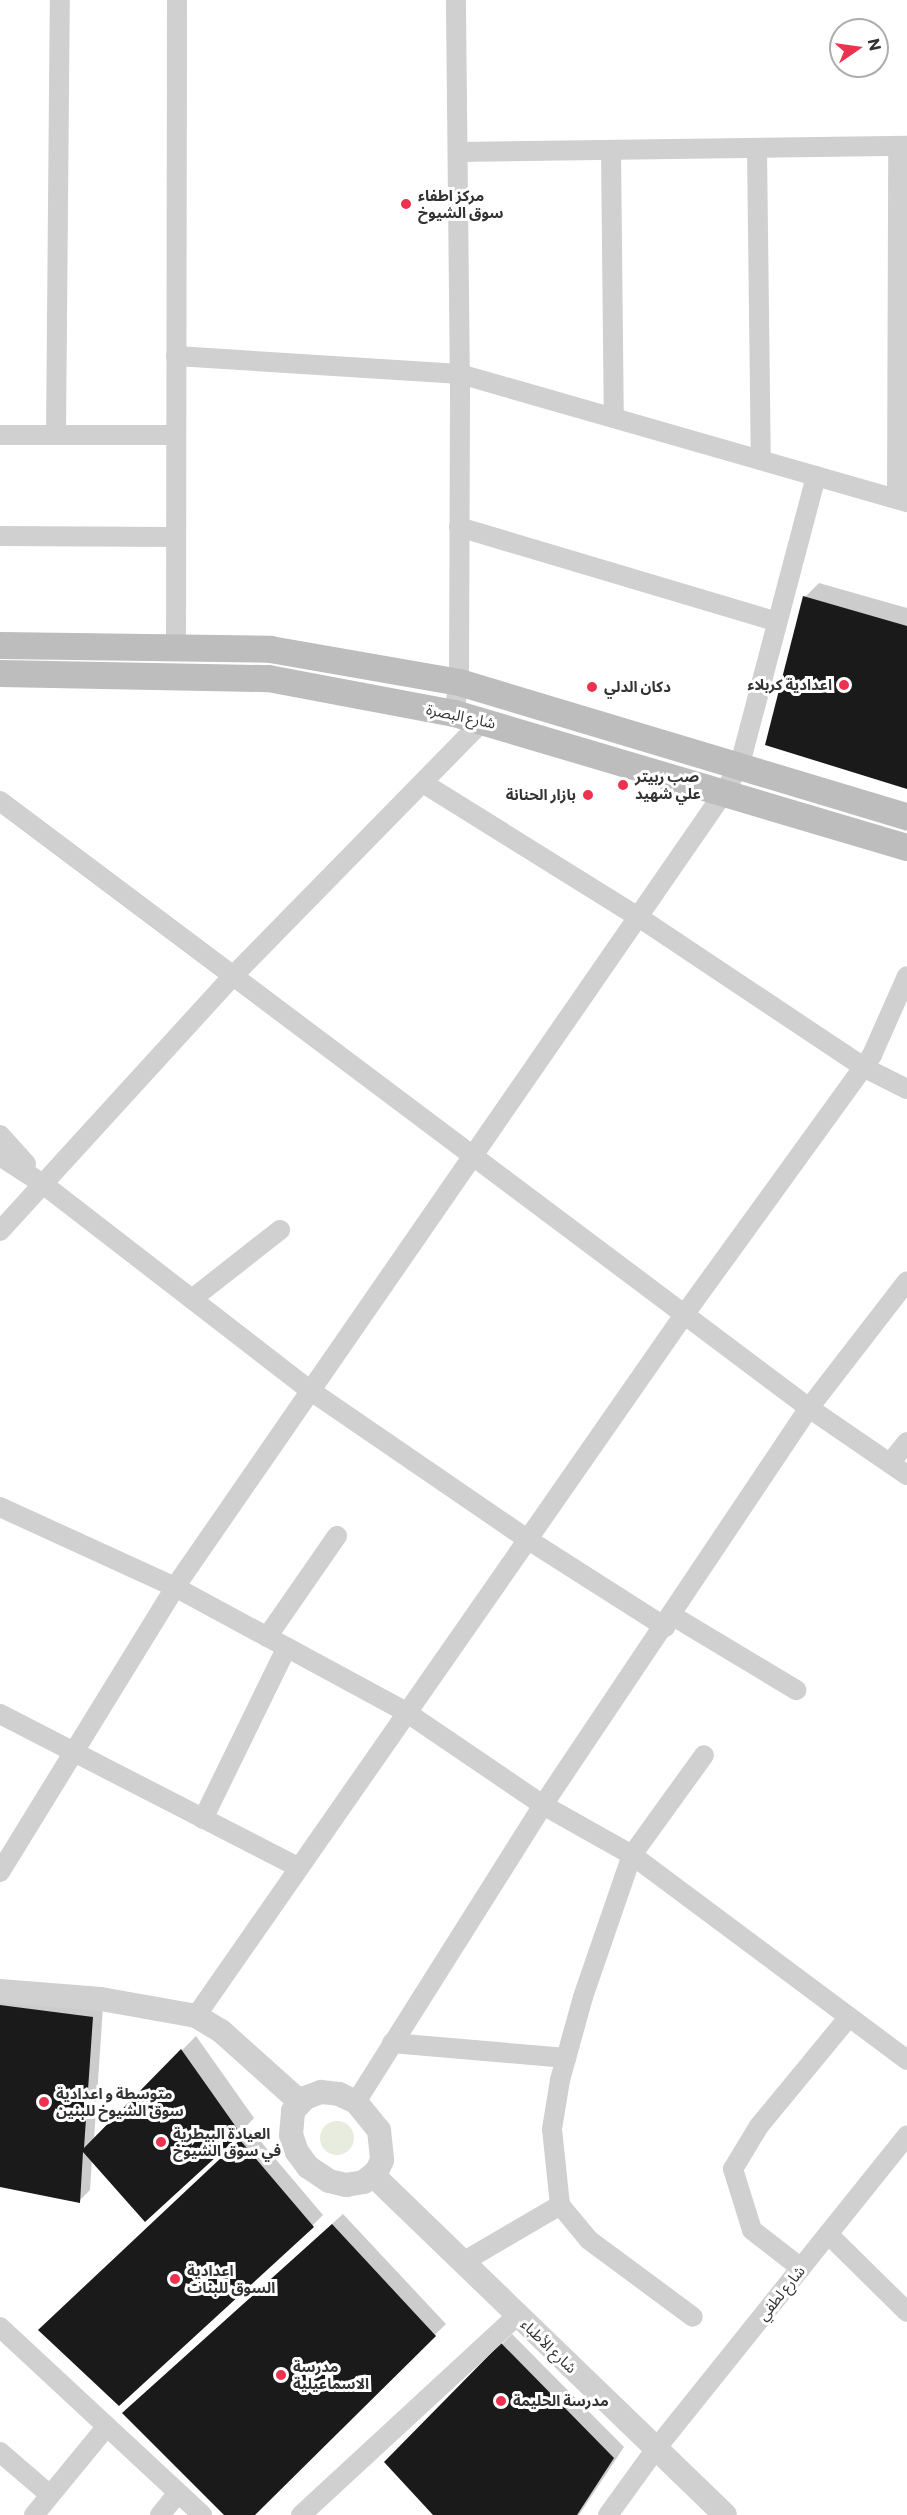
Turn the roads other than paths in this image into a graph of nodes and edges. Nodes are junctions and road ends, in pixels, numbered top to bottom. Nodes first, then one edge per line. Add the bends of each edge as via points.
1 (60, 0) edge
2 (177, 0) edge
3 (456, 0) edge
4 (902, 146) edge
5 (757, 149) junction
6 (611, 150) junction
7 (458, 152) junction
8 (176, 356) junction
9 (460, 374) junction
10 (614, 418) junction
11 (0, 435) edge
12 (56, 435) junction
13 (176, 435) junction
14 (761, 460) junction
15 (816, 476) junction
16 (902, 500) edge
17 (459, 527) junction
18 (0, 536) edge
19 (175, 537) junction
20 (775, 621) junction
21 (0, 645) edge
22 (176, 645) junction
23 (0, 673) edge
24 (459, 682) junction
25 (454, 713) junction
26 (484, 720) junction
27 (740, 764) junction
28 (423, 783) junction
29 (725, 791) junction
30 (0, 801) edge
31 (907, 816) edge
32 (907, 847) edge
33 (637, 916) junction
34 (907, 976) edge
35 (232, 977) junction
36 (863, 1067) junction
37 (907, 1089) edge
38 (0, 1135) edge
39 (474, 1155) junction
40 (0, 1156) edge
41 (43, 1184) junction
42 (280, 1230) dead end
43 (0, 1231) edge
44 (907, 1281) edge
45 (192, 1299) junction
46 (684, 1315) junction
47 (311, 1391) junction
48 (809, 1408) junction
49 (907, 1442) edge
50 (890, 1463) junction
51 (907, 1474) edge
52 (0, 1506) edge
53 (337, 1536) dead end
54 (527, 1539) junction
55 (175, 1587) junction
56 (669, 1622) junction
57 (267, 1637) junction
58 (287, 1647) junction
59 (796, 1690) dead end
60 (406, 1712) junction
61 (0, 1714) edge
62 (71, 1752) junction
63 (704, 1755) dead end
64 (543, 1805) junction
65 (202, 1819) junction
66 (632, 1855) junction
67 (298, 1867) junction
68 (0, 1872) edge
69 (0, 1991) edge
70 (196, 2016) junction
71 (849, 2017) junction
72 (392, 2043) junction
73 (566, 2058) junction
74 (907, 2060) edge
75 (300, 2102) junction
76 (356, 2102) junction
77 (907, 2136) edge
78 (373, 2175) junction
79 (560, 2205) junction
80 (828, 2234) junction
81 (463, 2262) junction
82 (801, 2268) junction
83 (907, 2312) edge
84 (517, 2316) junction
85 (693, 2317) dead end
86 (0, 2326) edge
87 (107, 2426) junction
88 (655, 2450) junction
89 (0, 2452) edge
90 (178, 2493) junction
91 (50, 2495) junction
92 (34, 2515) edge
93 (160, 2515) edge
94 (202, 2515) edge
95 (301, 2515) edge
96 (608, 2515) edge
97 (725, 2515) edge

1 - 12 street
2 - 8 street
3 - 7 street
4 - 5 street
4 - 16 street
5 - 6 street
5 - 14 street
6 - 7 street
6 - 10 street
7 - 9 street
8 - 9 street
8 - 13 street
9 - 10 street
9 - 17 street
10 - 14 street
11 - 12 street
12 - 13 street
13 - 19 street
14 - 15 street
15 - 16 street
15 - 20 street
17 - 20 street
17 - 24 street
18 - 19 street
19 - 22 street
20 - 27 street
21 - 22 main road, شارع البصرة
22 - 24 main road, شارع البصرة via 270,649
23 - 25 main road, شارع البصرة via 268,678
24 - 25 street
24 - 27 main road, شارع البصرة
25 - 26 main road, شارع البصرة
26 - 28 street
26 - 29 main road, شارع البصرة
27 - 29 street
27 - 31 main road, شارع البصرة
28 - 33 street
28 - 35 street
29 - 32 main road, شارع البصرة
29 - 33 street
30 - 35 street
33 - 36 street
33 - 39 street
34 - 36 street
35 - 39 street
35 - 41 street
36 - 37 street
36 - 46 street
38 - 41 street
39 - 46 street
39 - 47 street
40 - 41 street
41 - 43 street
41 - 45 street
42 - 45 street
44 - 48 street
45 - 47 street
46 - 48 street
46 - 54 street
47 - 54 street
47 - 55 street
48 - 50 street
48 - 56 street
49 - 50 street
50 - 51 street
52 - 55 street
53 - 57 street
54 - 56 street
54 - 60 street
55 - 57 street
55 - 62 street
56 - 59 street
56 - 64 street
57 - 58 street
58 - 60 street
58 - 65 street
60 - 64 street
60 - 67 street
61 - 62 street
62 - 65 street
62 - 68 street
63 - 66 street
64 - 66 street
64 - 72 street
65 - 67 street
66 - 71 street
66 - 73 street
67 - 70 street
69 - 70 street via 101,1999
70 - 75 street via 221,2031
71 - 74 street
71 - 82 street via 759,2126 733,2169 752,2230
72 - 73 street
72 - 76 street
73 - 79 street via 552,2129
75 - 76 street via 315,2093 327,2092
75 - 78 street via 291,2117 291,2135 308,2167 328,2181 346,2185
76 - 78 street via 381,2136 382,2160
77 - 80 street, شارع لطفي
78 - 81 street, شارع الأطباء
79 - 81 street
79 - 85 street via 589,2240
80 - 82 street, شارع لطفي
80 - 83 street
81 - 84 street, شارع الأطباء
82 - 88 street, شارع لطفي
84 - 88 street, شارع الأطباء
84 - 95 street
86 - 87 street
87 - 90 street
87 - 91 street
88 - 96 street, شارع لطفي
88 - 97 street, شارع الأطباء
89 - 91 street
90 - 93 street
90 - 94 street
91 - 92 street

